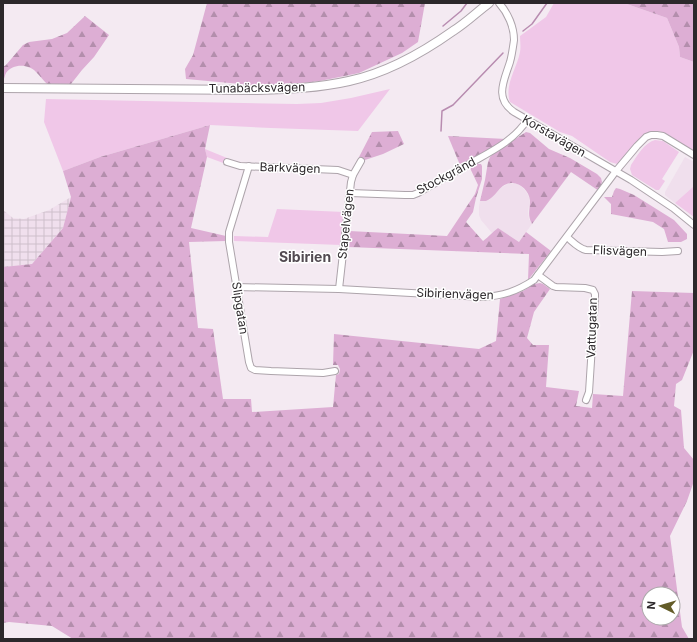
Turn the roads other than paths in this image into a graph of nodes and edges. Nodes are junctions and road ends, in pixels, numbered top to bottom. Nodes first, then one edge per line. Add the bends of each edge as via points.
1 (489, 3) edge
2 (499, 3) edge
3 (3, 88) edge
4 (527, 120) junction
5 (694, 155) edge
6 (360, 161) dead end
7 (227, 162) dead end
8 (249, 166) junction
9 (616, 171) junction
10 (353, 175) junction
11 (350, 193) junction
12 (694, 224) edge
13 (567, 237) junction
14 (678, 251) dead end
15 (538, 275) junction
16 (236, 286) junction
17 (339, 289) junction
18 (335, 371) dead end
19 (586, 400) dead end

1 - 3 street, Tunabäcksvägen via 454,31 413,57 378,72 326,86 286,90
2 - 4 street, Korstavägen via 510,21 514,39 502,88 503,100 509,109
4 - 9 street, Korstavägen
4 - 11 street, Stockgränd via 521,130 508,141 418,193
5 - 9 street, Sibirienvägen via 663,136 651,135 637,146
6 - 10 street, Stapelvägen
7 - 8 street, Barkvägen
8 - 10 street, Barkvägen via 338,170
8 - 16 street, Slipgatan via 229,232
9 - 12 street, Korstavägen
9 - 13 street, Sibirienvägen
10 - 11 street, Stapelvägen
11 - 17 street, Stapelvägen
13 - 14 street, Flisvägen via 576,246 586,250
13 - 15 street, Sibirienvägen
15 - 17 street, Sibirienvägen via 534,280 507,294 483,297
15 - 19 street, Vattugatan via 553,286 585,288 595,294 590,385
16 - 17 street, Sibirienvägen
16 - 18 street, Slipgatan via 251,368 323,373

